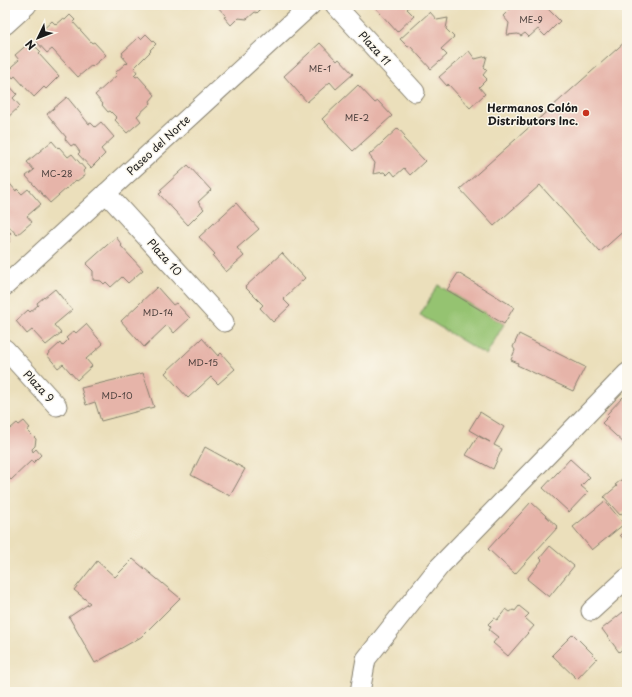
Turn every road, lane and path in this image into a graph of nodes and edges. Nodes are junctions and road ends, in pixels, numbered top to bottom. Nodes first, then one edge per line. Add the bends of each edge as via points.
1 (27, 5) edge
2 (311, 5) edge
3 (335, 5) edge
4 (5, 25) edge
5 (415, 92) dead end
6 (106, 193) junction
7 (5, 286) edge
8 (224, 322) dead end
9 (5, 349) edge
10 (627, 373) edge
11 (57, 406) dead end
12 (627, 578) edge
13 (592, 612) dead end
14 (360, 692) edge

1 - 4 street
2 - 6 street, Paseo del Norte
3 - 5 street, Plaza 11
6 - 7 street, Paseo del Norte
6 - 8 street, Plaza 10
9 - 11 street, Plaza 9
10 - 14 street via 439,567 366,659
12 - 13 street

